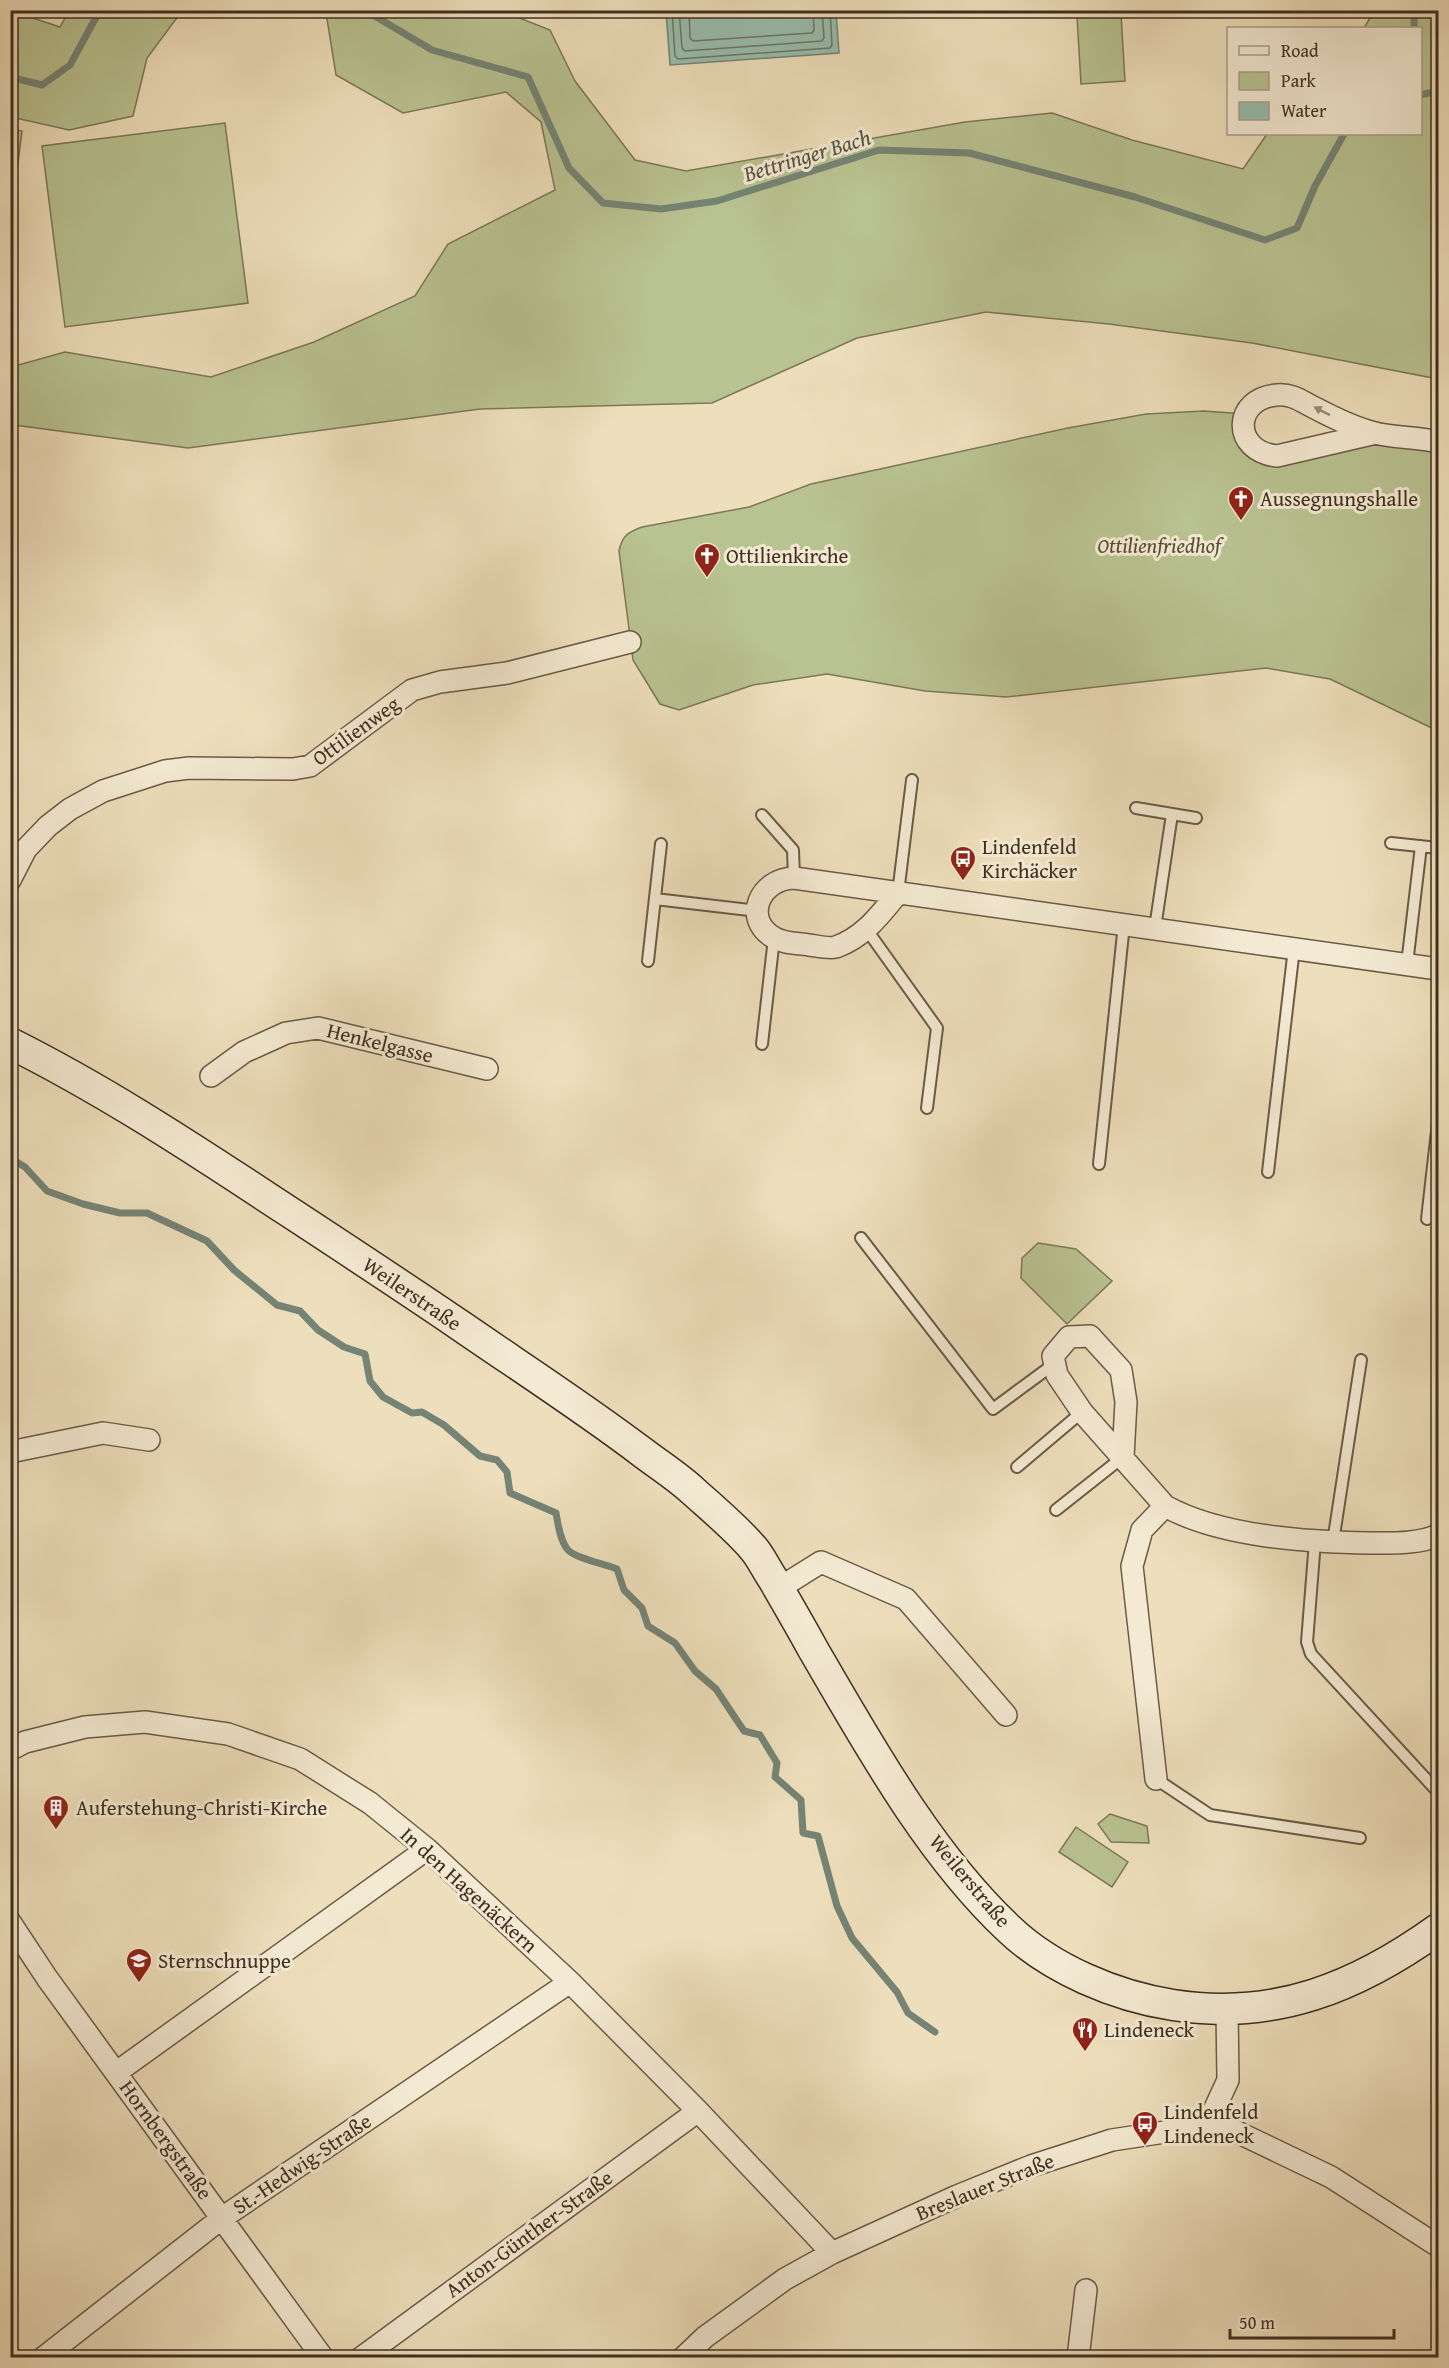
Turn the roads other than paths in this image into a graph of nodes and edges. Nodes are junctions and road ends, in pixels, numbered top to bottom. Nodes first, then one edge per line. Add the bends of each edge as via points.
1 (1376, 433) junction
2 (1438, 442) edge
3 (630, 642) dead end
4 (912, 780) dead end
5 (1136, 808) dead end
6 (1172, 814) junction
7 (762, 815) dead end
8 (1196, 818) dead end
9 (661, 843) dead end
10 (1391, 843) dead end
11 (1421, 846) junction
12 (1438, 848) edge
13 (794, 878) junction
14 (10, 880) edge
15 (898, 894) junction
16 (655, 899) junction
17 (758, 911) junction
18 (1124, 924) junction
19 (1155, 928) junction
20 (867, 930) junction
21 (774, 938) junction
22 (1294, 948) junction
23 (648, 961) dead end
24 (1407, 964) junction
25 (1438, 969) edge
26 (10, 1043) edge
27 (762, 1044) dead end
28 (487, 1069) dead end
29 (211, 1076) dead end
30 (927, 1108) dead end
31 (1438, 1122) edge
32 (1099, 1164) dead end
33 (1268, 1172) dead end
34 (1427, 1219) dead end
35 (861, 1238) dead end
36 (1361, 1360) dead end
37 (1054, 1364) junction
38 (1082, 1412) junction
39 (150, 1440) dead end
40 (10, 1452) edge
41 (1123, 1457) junction
42 (1017, 1467) dead end
43 (1165, 1506) junction
44 (1056, 1510) dead end
45 (1438, 1537) edge
46 (1324, 1542) junction
47 (778, 1588) junction
48 (1006, 1714) dead end
49 (10, 1750) edge
50 (1156, 1779) joint
51 (1438, 1792) edge
52 (1360, 1838) dead end
53 (427, 1849) junction
54 (10, 1922) edge
55 (1438, 1929) edge
56 (570, 1982) junction
57 (1227, 2010) junction
58 (117, 2072) junction
59 (698, 2111) junction
60 (1210, 2119) junction
61 (222, 2218) junction
62 (1438, 2246) edge
63 (832, 2253) junction
64 (1086, 2290) dead end
65 (43, 2358) edge
66 (323, 2358) edge
67 (361, 2358) edge
68 (682, 2358) edge
69 (1078, 2358) edge

1 -> 1 street via 1292,396 1267,396 1251,405 1245,414 1246,439 1264,455 1277,456
1 - 2 street
3 - 14 street, Ottilienweg via 507,673 412,690 310,766 189,768 165,771 103,791 48,826 26,849
4 - 15 lane
5 - 6 lane
6 - 8 lane
6 - 19 lane
7 - 13 lane via 794,850
9 - 16 lane
10 - 11 lane
11 - 12 lane
11 - 24 lane
13 - 15 street
13 - 17 street via 783,878 764,890
15 - 18 street
15 - 20 street
16 - 17 lane
16 - 23 lane
17 - 21 street via 760,922
18 - 19 street
18 - 32 lane
19 - 22 street
20 - 21 street via 834,948
20 - 30 lane via 937,1028
21 - 27 lane
22 - 24 street
22 - 33 lane
24 - 25 street
26 - 47 main road, Weilerstraße via 68,1072 175,1136 617,1433 691,1488 755,1550
28 - 29 street, Henkelgasse via 318,1028 276,1037 244,1052
31 - 34 lane
35 - 37 lane via 993,1409
36 - 46 lane
37 - 38 street
37 - 41 street via 1053,1356 1069,1337 1090,1336 1121,1370 1126,1402
38 - 41 street
38 - 42 lane
39 - 40 street via 103,1433
41 - 43 street
41 - 44 lane
43 - 46 street via 1209,1524
43 - 50 street via 1142,1530 1132,1566
45 - 46 street via 1397,1543
46 - 51 lane via 1307,1642 1311,1654
47 - 48 street via 821,1562 906,1599
47 - 57 main road, Weilerstraße via 910,1807 964,1881 1011,1931 1059,1965 1107,1988 1160,2003
49 - 53 street, In den Hagenäckern via 84,1726 145,1722 228,1734 300,1759 370,1803
50 - 52 lane via 1210,1815
53 - 56 street, In den Hagenäckern
53 - 58 street
54 - 58 street, Hornbergstraße
55 - 57 main road, Weilerstraße via 1398,1958 1308,1998
56 - 59 street, In den Hagenäckern
56 - 61 street, St.-Hedwig-Straße
57 - 60 street via 1228,2080
58 - 61 street, Hornbergstraße
59 - 63 street, In den Hagenäckern
59 - 67 street, Anton-Günther-Straße
60 - 62 street via 1331,2177
60 - 63 street, Breslauer Straße via 1198,2127 1112,2140 1031,2166
61 - 65 street, St.-Hedwig-Straße
61 - 66 street, Hornbergstraße
63 - 68 street, Breslauer Straße via 785,2279
64 - 69 street

